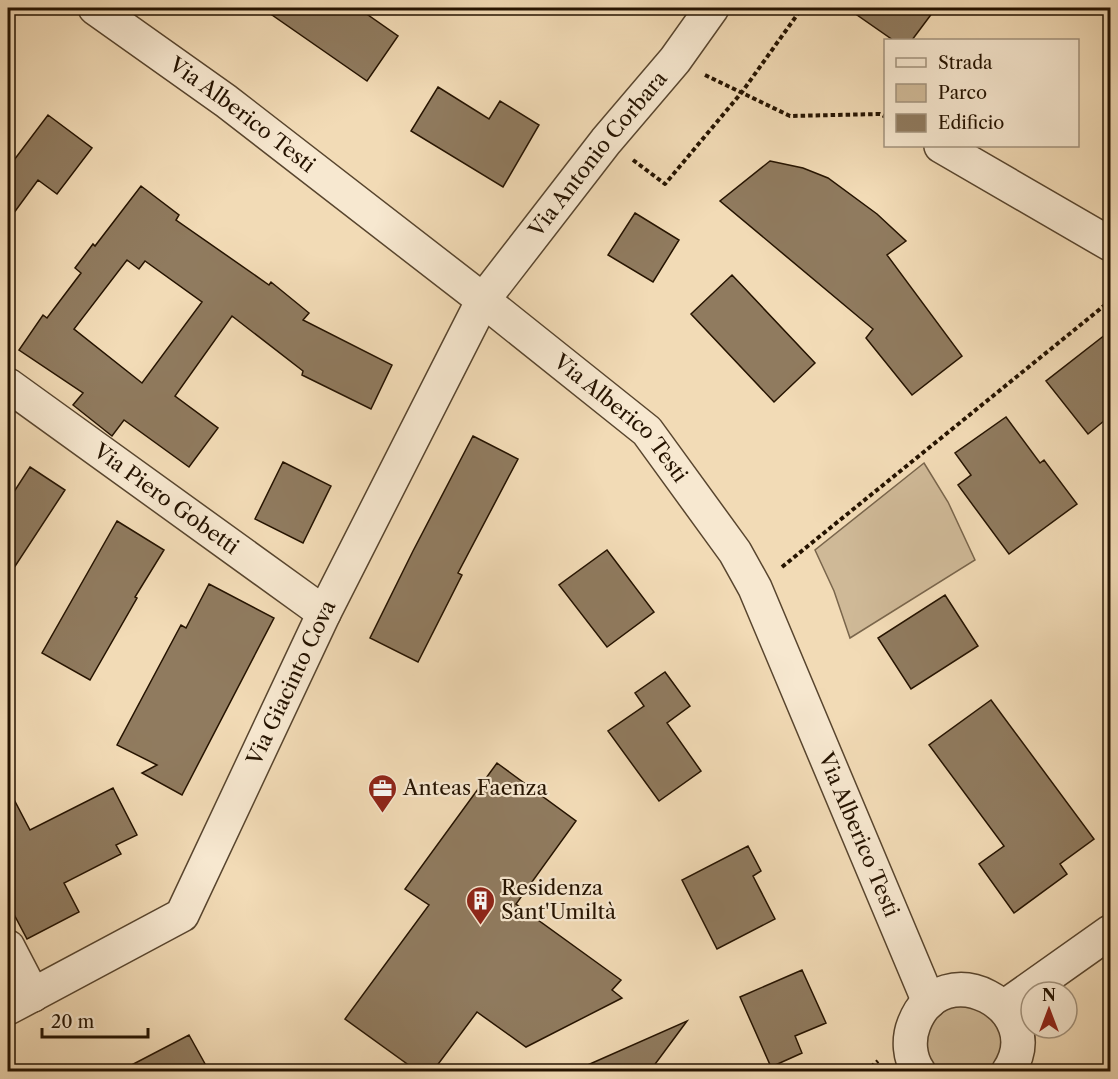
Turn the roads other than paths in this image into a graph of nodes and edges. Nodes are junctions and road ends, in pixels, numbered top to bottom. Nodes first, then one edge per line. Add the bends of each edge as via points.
1 (95, 8) edge
2 (712, 8) edge
3 (943, 147) edge
4 (1110, 244) edge
5 (483, 300) junction
6 (8, 385) edge
7 (324, 613) junction
8 (1110, 932) edge
9 (8, 947) edge
10 (20, 1002) edge
11 (929, 1002) junction
12 (1004, 1007) junction
13 (914, 1070) edge
14 (1008, 1071) edge

1 - 5 street, Via Alberico Testi via 225,101
2 - 5 street, Via Antonio Corbara
3 - 4 street
5 - 7 street, Via Giacinto Cova
5 - 11 street, Via Alberico Testi via 646,431 735,552 755,588
6 - 7 street, Via Piero Gobetti
7 - 10 street, Via Giacinto Cova via 182,915
8 - 12 street
9 - 10 street, Via Giacinto Cova
11 - 12 street via 944,993 976,990
11 - 13 street via 911,1032
12 - 14 street via 1017,1036 1017,1051

